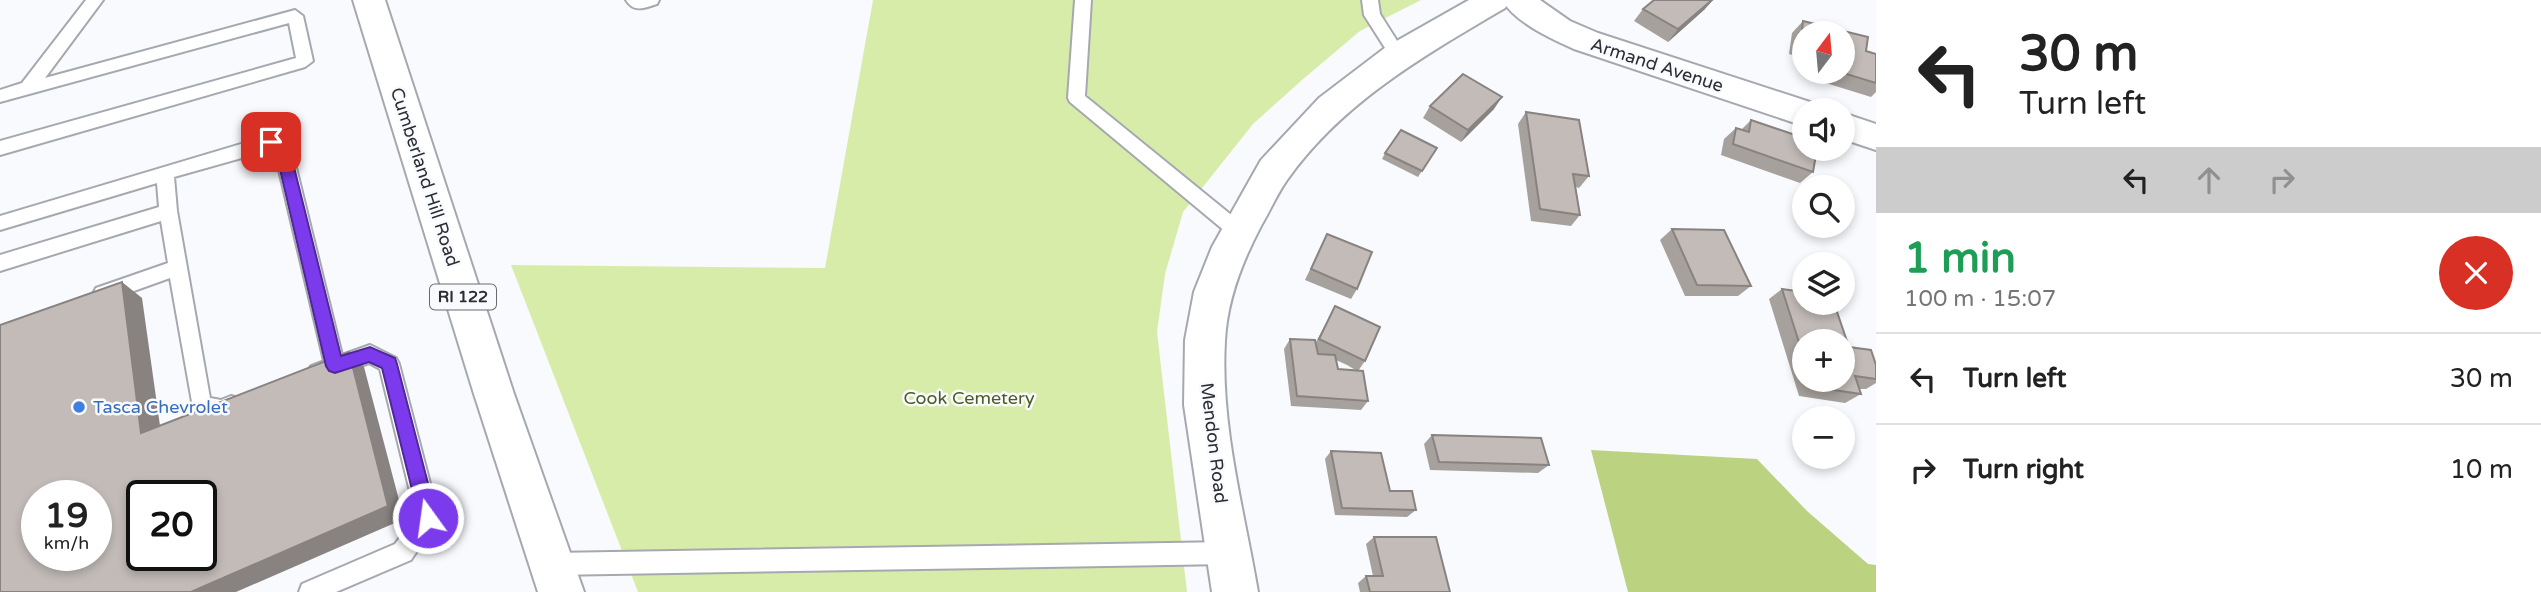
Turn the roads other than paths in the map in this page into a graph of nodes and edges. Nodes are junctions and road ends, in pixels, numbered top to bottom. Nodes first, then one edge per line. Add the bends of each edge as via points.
1 (95, 0) edge
2 (369, 0) edge
3 (634, 0) edge
4 (650, 0) edge
5 (1083, 0) edge
6 (1370, 0) edge
7 (1494, 0) edge
8 (1518, 0) edge
9 (1398, 55) junction
10 (0, 88) edge
11 (26, 90) junction
12 (0, 96) edge
13 (1792, 109) edge
14 (1855, 130) edge
15 (1876, 137) edge
16 (0, 148) edge
17 (165, 173) junction
18 (168, 211) junction
19 (0, 223) edge
20 (1239, 232) junction
21 (0, 263) edge
22 (178, 267) junction
23 (89, 299) edge
24 (335, 366) junction
25 (297, 380) edge
26 (246, 399) edge
27 (1229, 553) junction
28 (556, 578) edge
29 (310, 592) edge
30 (1235, 592) edge

1 - 11 lane
2 - 28 main road, Cumberland Hill Road / RI 122
3 - 4 lane via 638,4
5 - 20 lane via 1076,98
6 - 9 lane via 1372,15
7 - 9 main road, Mendon Road
8 - 13 main road, Armand Avenue via 1559,29 1586,41
9 - 20 main road, Mendon Road via 1331,107 1301,137 1274,170
10 - 11 lane
11 - 12 lane
11 - 16 lane via 295,16 305,61
14 - 15 main road
17 - 18 lane
17 - 19 lane
17 - 24 lane via 281,143
18 - 21 lane
18 - 22 lane
20 - 27 main road, Mendon Road via 1213,292 1205,340 1205,405
22 - 23 lane
22 - 26 lane via 201,406 220,409
24 - 25 lane
24 - 29 lane via 370,354 389,364 428,518 403,552
27 - 28 lane
27 - 30 main road, Mendon Road

